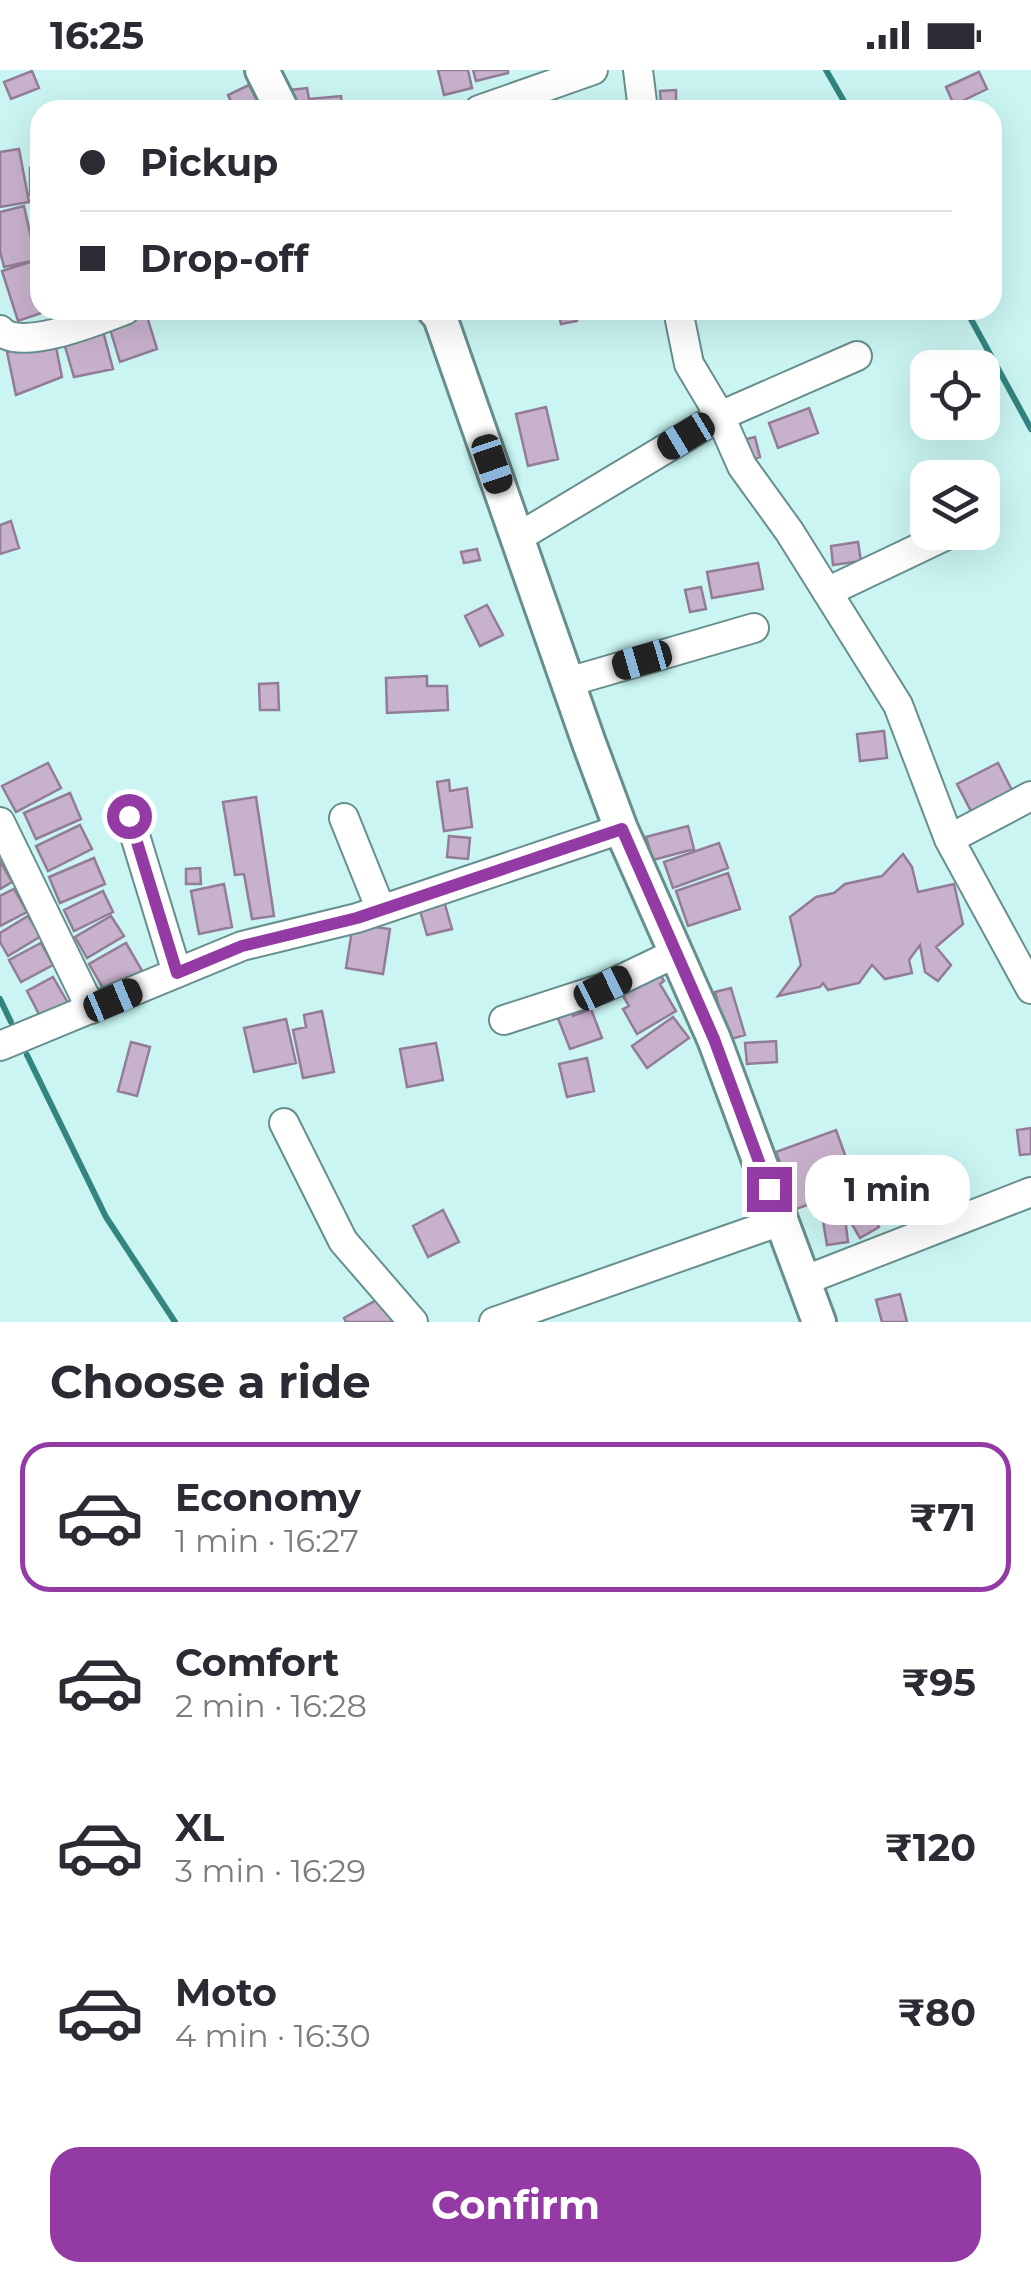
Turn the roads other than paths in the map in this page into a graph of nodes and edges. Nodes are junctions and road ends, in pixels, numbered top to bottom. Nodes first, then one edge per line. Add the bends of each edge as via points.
1 (262, 70) edge
2 (593, 70) edge
3 (638, 70) edge
4 (277, 100) edge
5 (508, 100) edge
6 (642, 100) edge
7 (94, 320) edge
8 (441, 320) edge
9 (684, 320) edge
10 (0, 330) edge
11 (857, 356) dead end
12 (720, 416) junction
13 (518, 538) junction
14 (916, 550) edge
15 (828, 592) junction
16 (754, 628) dead end
17 (568, 682) junction
18 (1031, 796) edge
19 (129, 816) dead end
20 (344, 818) dead end
21 (0, 822) edge
22 (622, 829) junction
23 (949, 839) junction
24 (381, 910) junction
25 (676, 953) junction
26 (177, 973) junction
27 (1031, 989) edge
28 (91, 1008) junction
29 (504, 1020) dead end
30 (0, 1046) edge
31 (284, 1123) dead end
32 (1031, 1192) edge
33 (781, 1221) junction
34 (803, 1281) junction
35 (413, 1322) edge
36 (494, 1322) edge
37 (819, 1322) edge

1 - 4 street
2 - 5 street
3 - 6 street
7 - 10 street via 19,340
8 - 13 street
9 - 12 street via 689,364
11 - 12 street
12 - 13 street
12 - 15 street via 742,466
13 - 17 street
14 - 15 street
15 - 23 street via 898,705
16 - 17 street
17 - 22 street
18 - 23 street
19 - 26 street
20 - 24 street
21 - 28 street
22 - 24 street
22 - 25 street
23 - 27 street
24 - 26 street via 242,946
25 - 29 street via 603,988
25 - 33 street
26 - 28 street
28 - 30 street
31 - 35 street via 343,1241
32 - 34 street
33 - 34 street
33 - 36 street
34 - 37 street

